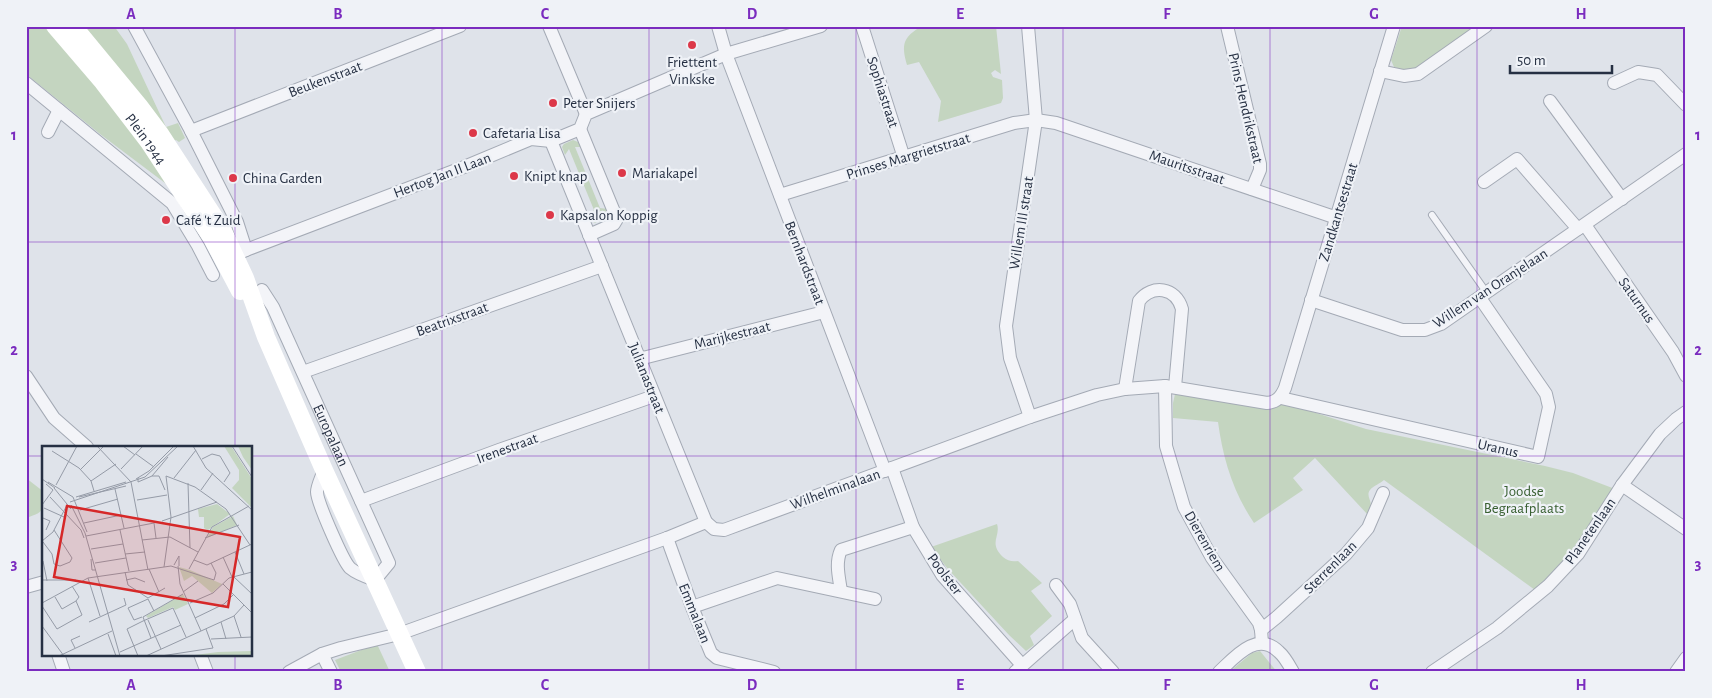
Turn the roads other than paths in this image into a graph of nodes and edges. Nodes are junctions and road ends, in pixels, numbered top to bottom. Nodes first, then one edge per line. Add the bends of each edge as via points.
1 (55, 26) edge
2 (73, 26) edge
3 (134, 26) edge
4 (460, 26) edge
5 (549, 26) edge
6 (718, 26) edge
7 (821, 26) edge
8 (862, 26) edge
9 (1028, 26) edge
10 (1226, 26) edge
11 (1394, 26) edge
12 (1486, 26) edge
13 (726, 54) junction
14 (1380, 71) junction
15 (26, 83) edge
16 (1614, 83) dead end
17 (1550, 101) dead end
18 (1686, 105) edge
19 (59, 110) junction
20 (586, 114) junction
21 (1036, 120) junction
22 (580, 129) junction
23 (191, 131) junction
24 (48, 132) dead end
25 (551, 141) junction
26 (1686, 154) edge
27 (904, 158) junction
28 (1484, 182) dead end
29 (1252, 190) junction
30 (780, 195) junction
31 (1622, 199) junction
32 (1432, 215) dead end
33 (1337, 218) junction
34 (1581, 227) junction
35 (589, 235) junction
36 (230, 260) junction
37 (602, 266) junction
38 (262, 290) dead end
39 (1484, 295) junction
40 (1311, 300) junction
41 (824, 312) junction
42 (639, 359) junction
43 (303, 372) junction
44 (26, 376) edge
45 (1686, 376) edge
46 (1170, 387) junction
47 (1125, 389) junction
48 (654, 396) junction
49 (1281, 398) junction
50 (1686, 412) edge
51 (1030, 417) junction
52 (86, 446) edge
53 (888, 469) junction
54 (1622, 486) junction
55 (1383, 493) dead end
56 (361, 501) junction
57 (706, 522) junction
58 (913, 527) junction
59 (1686, 529) edge
60 (667, 538) junction
61 (374, 580) junction
62 (42, 583) edge
63 (1056, 585) dead end
64 (26, 587) edge
65 (841, 592) junction
66 (875, 599) dead end
67 (692, 607) junction
68 (1075, 619) junction
69 (1262, 630) junction
70 (399, 634) junction
71 (1262, 643) junction
72 (322, 654) junction
73 (59, 656) edge
74 (201, 656) edge
75 (1686, 658) edge
76 (1019, 668) edge
77 (64, 672) edge
78 (207, 672) edge
79 (289, 672) edge
80 (331, 672) edge
81 (417, 672) edge
82 (774, 672) edge
83 (1113, 672) edge
84 (1219, 672) edge
85 (1294, 672) edge
86 (1432, 672) edge
87 (1676, 672) edge

1 - 36 main road, Plein 1944 via 104,82 144,135
2 - 36 main road, Plein 1944 via 160,134 223,231
3 - 23 street
4 - 23 street, Beukenstraat
5 - 20 street
6 - 13 street, Bernhardstraat
7 - 13 street
8 - 27 street, Sophiastraat
9 - 21 street, Willem III straat
10 - 29 street, Prins Hendrikstraat via 1260,164
11 - 14 street, Zandkantsestraat
12 - 14 street via 1418,74 1404,76
13 - 20 street
13 - 30 street, Bernhardstraat
14 - 33 street, Zandkantsestraat
15 - 19 street, Plein 1944
16 - 18 street via 1638,72 1658,75
17 - 31 street
19 - 24 street
19 - 36 street, Plein 1944 via 172,203 198,246
20 - 22 street
21 - 27 street, Prinses Margrietstraat via 1014,123
21 - 29 street, Mauritsstraat via 1056,123
21 - 51 street, Willem III straat via 1006,326 1010,358
22 - 25 street, Hertog Jan II Laan
22 - 35 street via 617,219 614,224
23 - 36 street via 237,222
25 - 35 street, Julianastraat
25 - 36 street, Hertog Jan II Laan via 531,139
26 - 31 street, Willem van Oranjelaan
27 - 30 street, Prinses Margrietstraat
28 - 34 street via 1517,159
29 - 33 street, Mauritsstraat
30 - 41 street, Bernhardstraat
31 - 34 street, Willem van Oranjelaan
32 - 39 lane
33 - 40 street, Zandkantsestraat
34 - 39 street, Willem van Oranjelaan
34 - 45 street, Saturnus via 1674,352
35 - 37 street, Julianastraat
36 - 61 main road, Europalaan
37 - 42 street, Julianastraat
37 - 43 street, Beatrixstraat
38 - 43 street, Europalaan
39 - 40 street, Willem van Oranjelaan via 1441,324 1424,330 1402,330
39 - 49 street, Uranus via 1546,394 1549,407 1538,457
40 - 49 street, Zandkantsestraat
41 - 42 street, Marijkestraat
41 - 53 street, Bernhardstraat
42 - 48 street, Julianastraat
43 - 56 street, Europalaan
44 - 52 street via 54,418
46 - 47 street, Wilhelminalaan
46 - 47 street, Dierenriem via 1182,309 1174,296 1159,290 1150,291 1139,301
46 - 49 street, Wilhelminalaan via 1266,403 1274,403
46 - 69 street, Dierenriem via 1166,446 1184,507 1212,558
47 - 51 street, Wilhelminalaan
48 - 56 street, Irenestraat
48 - 57 street, Julianastraat
50 - 54 street, Planetenlaan via 1660,434
51 - 53 street, Wilhelminalaan
53 - 57 street, Wilhelminalaan via 724,530 714,529
53 - 58 street, Poolster
54 - 59 street
54 - 86 street, Planetenlaan via 1578,554 1548,586 1497,628
55 - 69 street, Sterrenlaan via 1368,528 1346,554
56 - 61 street, Europalaan via 389,563
57 - 60 street
58 - 65 street via 842,550 838,557
58 - 76 street, Poolster via 942,575
60 - 67 street, Emmalaan
60 - 70 street
61 - 70 main road, Europalaan
62 - 64 street
63 - 68 street via 1070,604
65 - 66 street
65 - 67 street via 777,578
67 - 82 street, Emmalaan via 711,653 717,658
68 - 76 street, Poolster
68 - 83 street via 1082,638
69 - 71 street
70 - 72 street
70 - 81 main road, Europalaan
71 - 84 street via 1242,650
71 - 85 street via 1280,652
72 - 79 street
72 - 80 street
73 - 77 street
74 - 78 street
75 - 87 street

